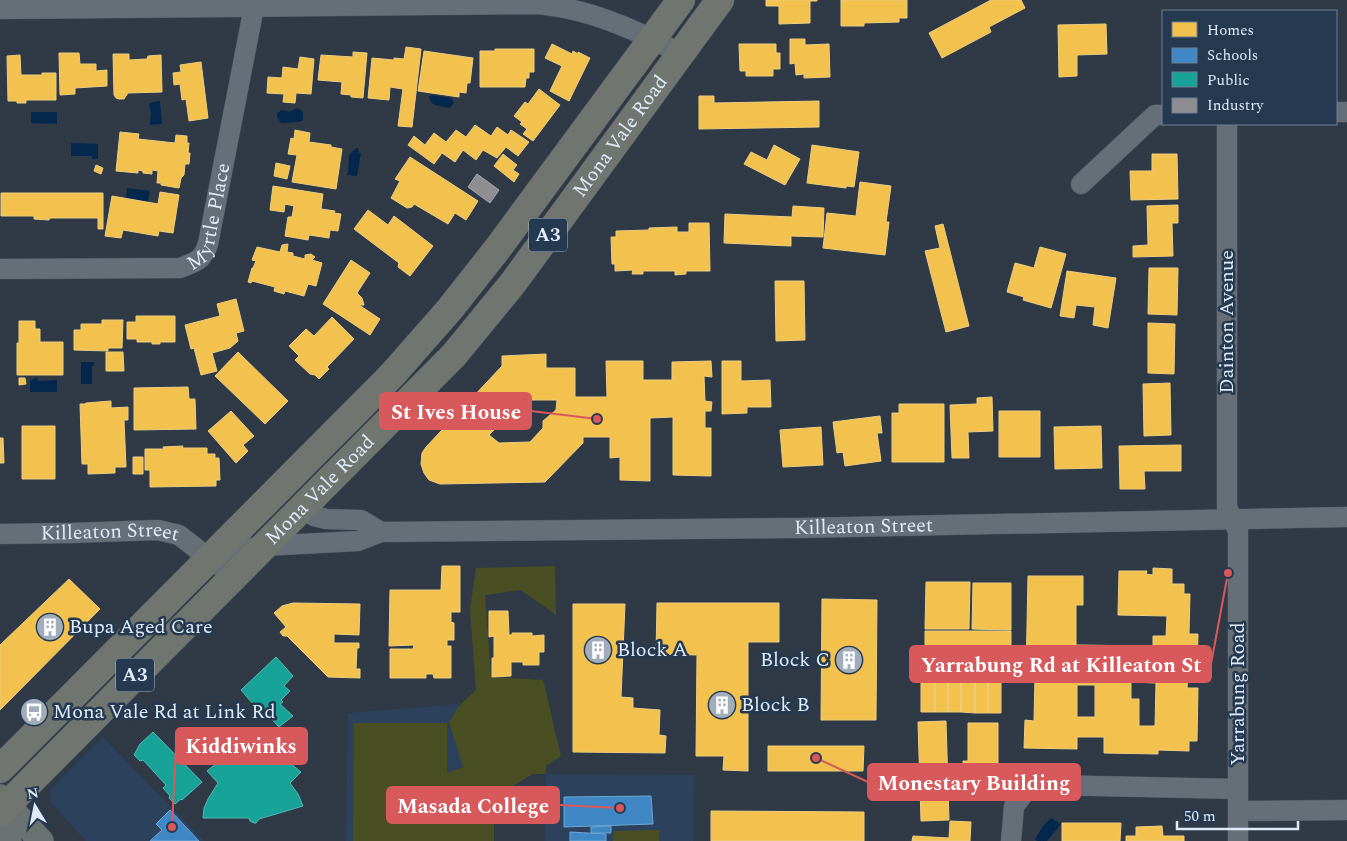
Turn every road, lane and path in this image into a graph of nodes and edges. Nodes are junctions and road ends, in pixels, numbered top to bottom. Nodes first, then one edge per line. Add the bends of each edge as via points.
1 (681, 0) edge
2 (720, 0) edge
3 (254, 7) junction
4 (0, 9) edge
5 (652, 39) junction
6 (681, 54) junction
7 (1162, 115) edge
8 (1227, 125) edge
9 (1081, 184) dead end
10 (0, 269) edge
11 (301, 508) junction
12 (1347, 517) edge
13 (1232, 519) junction
14 (381, 532) junction
15 (0, 534) edge
16 (263, 546) junction
17 (208, 560) junction
18 (0, 769) edge
19 (1238, 788) junction
20 (2, 804) edge
21 (1347, 810) edge
22 (1238, 811) junction
23 (0, 832) edge
24 (9, 841) edge
25 (41, 841) edge
26 (1011, 841) edge
27 (1238, 841) edge

1 - 5 highway, Mona Vale Road / A3
2 - 6 highway, Mona Vale Road / A3
3 - 4 street
3 - 5 street via 538,4 569,8 599,17
3 - 10 street, Myrtle Place via 205,254 180,268
5 - 6 street
5 - 17 highway, Mona Vale Road / A3 via 450,309 392,374
6 - 11 highway, Mona Vale Road / A3 via 513,283 454,355
7 - 9 street via 1155,115
8 - 13 street, Dainton Avenue via 1227,507
11 - 14 street, Killeaton Street via 326,519 361,520
11 - 16 highway, Mona Vale Road / A3
12 - 13 street, Killeaton Street
13 - 14 street, Killeaton Street
13 - 19 street, Yarrabung Road via 1238,531
14 - 16 street, Killeaton Street via 358,541
15 - 17 street, Killeaton Street via 158,530 179,535
16 - 17 street, Killeaton Street via 240,550 219,565
16 - 20 highway, Mona Vale Road / A3
17 - 18 highway, Mona Vale Road / A3
19 - 22 street, Yarrabung Road
19 - 26 street via 1048,785 1026,791 1014,806
20 - 25 main road
21 - 22 street
22 - 27 street, Yarrabung Road
23 - 24 main road

